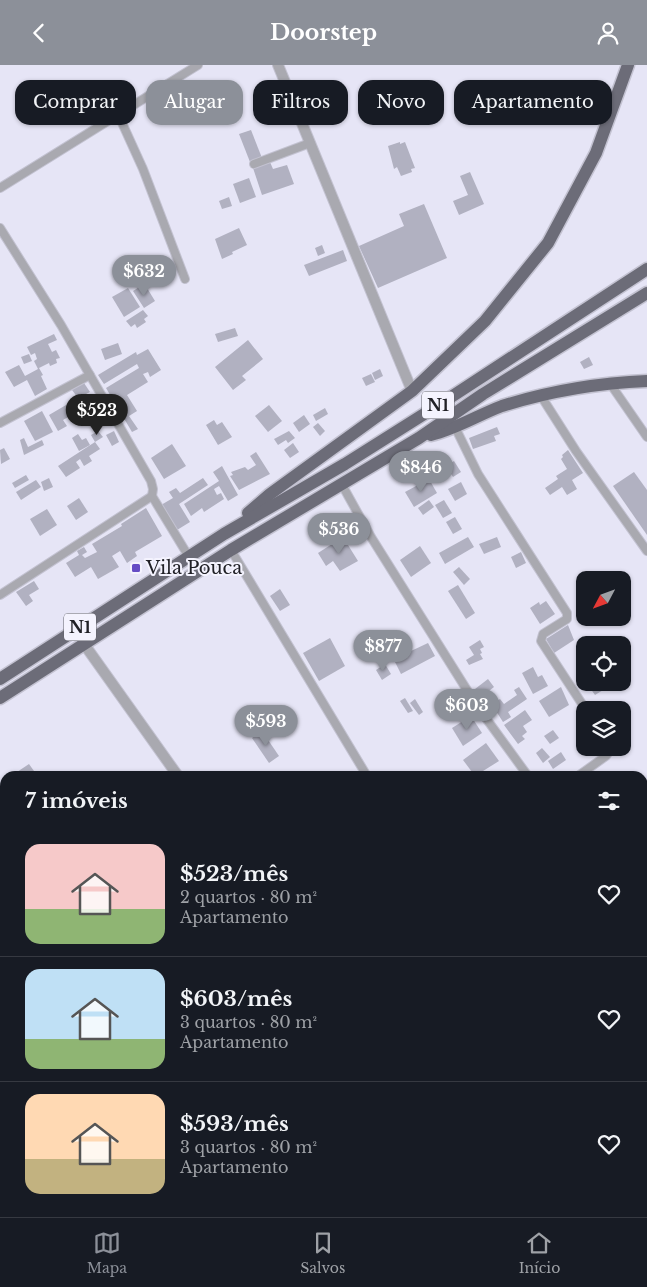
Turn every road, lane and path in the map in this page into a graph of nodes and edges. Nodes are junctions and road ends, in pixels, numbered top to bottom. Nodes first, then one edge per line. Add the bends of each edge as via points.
1 (198, 65) edge
2 (278, 65) edge
3 (628, 65) edge
4 (136, 103) edge
5 (100, 125) edge
6 (123, 125) edge
7 (310, 143) junction
8 (254, 164) dead end
9 (0, 188) edge
10 (0, 228) edge
11 (647, 269) edge
12 (185, 279) dead end
13 (647, 293) edge
14 (90, 375) junction
15 (647, 381) edge
16 (609, 382) junction
17 (412, 391) junction
18 (541, 396) junction
19 (0, 423) edge
20 (455, 427) junction
21 (647, 437) edge
22 (419, 439) junction
23 (342, 483) junction
24 (152, 496) junction
25 (224, 534) junction
26 (231, 550) junction
27 (647, 551) edge
28 (189, 557) junction
29 (0, 595) edge
30 (84, 644) junction
31 (0, 679) edge
32 (0, 698) edge
33 (580, 701) edge
34 (606, 756) edge
35 (174, 771) edge
36 (364, 771) edge
37 (524, 771) edge
38 (585, 771) edge

1 - 4 street
2 - 7 street
3 - 17 highway via 596,153 548,243 485,321
5 - 9 street
6 - 12 street
7 - 8 street
7 - 17 street
10 - 14 street
11 - 25 highway, N1 via 353,459
13 - 22 highway, N1 via 483,393
14 - 19 street
14 - 24 street via 151,481
15 - 16 highway
16 - 18 highway
16 - 21 street
17 - 25 highway via 270,494
18 - 20 highway via 503,406
18 - 27 street
20 - 22 highway
20 - 33 street via 478,474 567,613 567,619 543,634 542,641
22 - 23 highway, N1
23 - 26 highway, N1
23 - 37 street via 477,707
24 - 28 street
24 - 29 street
25 - 28 highway, N1
26 - 30 highway, N1
26 - 36 street
28 - 31 highway, N1
30 - 32 highway, N1
30 - 35 street
34 - 38 street

